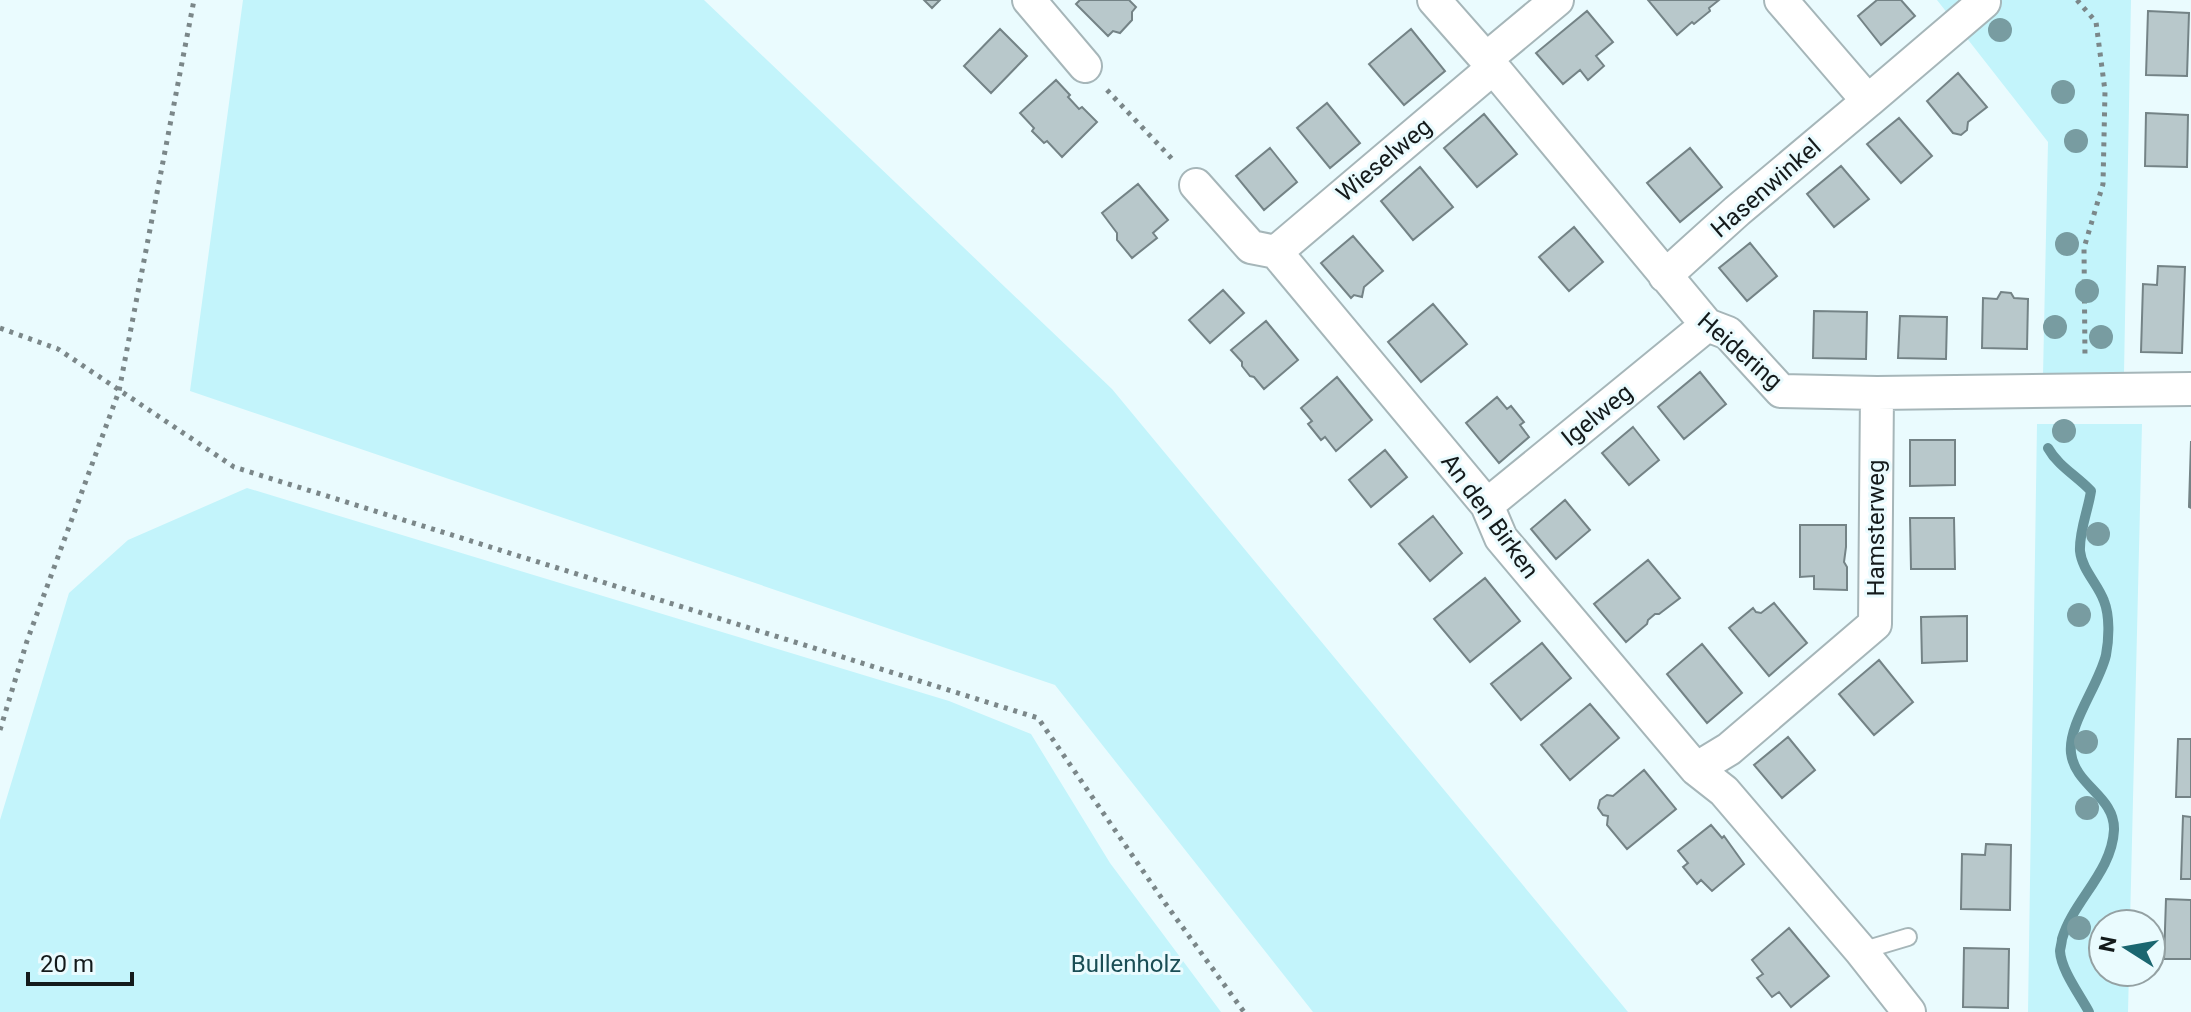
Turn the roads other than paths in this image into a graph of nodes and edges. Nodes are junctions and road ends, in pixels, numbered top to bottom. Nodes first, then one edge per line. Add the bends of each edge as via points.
1 (1029, 0) edge
2 (1434, 0) edge
3 (1557, 0) edge
4 (1781, 0) edge
5 (1984, 2) dead end
6 (1489, 63) junction
7 (1085, 66) road end
8 (1868, 101) junction
9 (1196, 185) road end
10 (1276, 252) junction
11 (1665, 276) junction
12 (1707, 325) junction
13 (2191, 389) edge
14 (1877, 393) junction
15 (1487, 505) junction
16 (1696, 769) junction
17 (1908, 937) dead end
18 (1861, 951) junction
19 (1909, 1012) edge

1 - 7 street
2 - 6 street, Heidering
3 - 6 street
4 - 8 street
5 - 8 street, Hasenwinkel
6 - 10 street, Wieselweg
6 - 11 street, Heidering
8 - 11 street, Hasenwinkel
9 - 10 street, An den Birken via 1251,247
10 - 15 street, An den Birken
11 - 12 street, Heidering
12 - 14 street, Heidering via 1728,333 1781,391
12 - 15 street, Igelweg
13 - 14 street, Heidering
14 - 16 street, Hamsterweg via 1875,624 1729,749
15 - 16 street, An den Birken via 1501,538
16 - 18 street, An den Birken via 1724,791
17 - 18 lane
18 - 19 street, An den Birken

